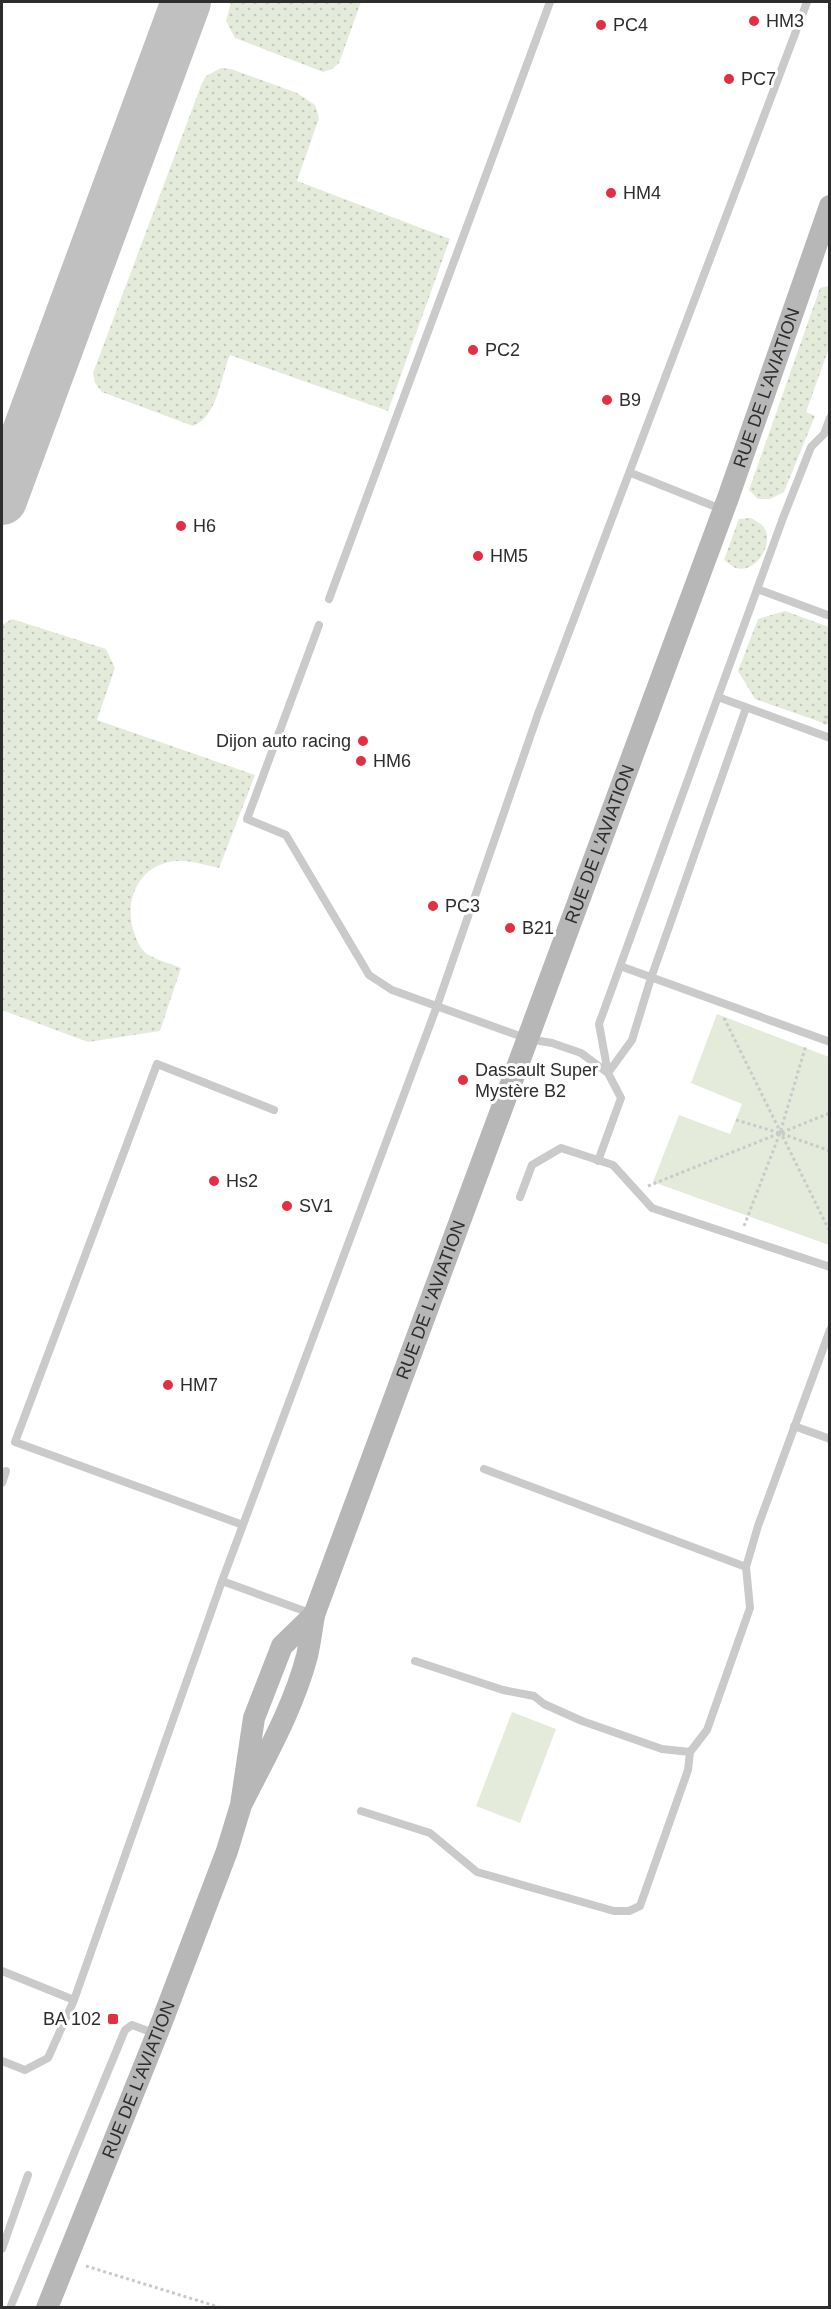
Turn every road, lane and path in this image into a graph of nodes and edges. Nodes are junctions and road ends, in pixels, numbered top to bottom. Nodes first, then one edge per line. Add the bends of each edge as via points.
1 (550, 2) edge
2 (807, 2) edge
3 (830, 206) edge
4 (830, 418) edge
5 (827, 435) edge
6 (630, 473) junction
7 (724, 510) junction
8 (757, 589) junction
9 (328, 600) dead end
10 (830, 616) edge
11 (319, 625) dead end
12 (718, 697) junction
13 (746, 708) junction
14 (830, 738) edge
15 (620, 966) junction
16 (651, 978) junction
17 (716, 1002) junction
18 (437, 1006) junction
19 (809, 1035) junction
20 (528, 1039) junction
21 (830, 1042) edge
22 (608, 1073) junction
23 (274, 1110) dead end
24 (830, 1113) edge
25 (735, 1120) dead end
26 (780, 1132) junction
27 (830, 1151) edge
28 (598, 1161) junction
29 (636, 1191) junction
30 (520, 1197) dead end
31 (830, 1232) edge
32 (739, 1237) junction
33 (830, 1267) edge
34 (830, 1330) edge
35 (794, 1426) junction
36 (830, 1439) edge
37 (484, 1469) dead end
38 (6, 1471) dead end
39 (2, 1483) edge
40 (243, 1526) junction
41 (746, 1567) junction
42 (222, 1581) junction
43 (314, 1615) junction
44 (415, 1661) dead end
45 (690, 1752) junction
46 (361, 1811) dead end
47 (2, 1971) edge
48 (74, 2000) junction
49 (157, 2035) junction
50 (2, 2061) edge
51 (28, 2175) dead end
52 (2, 2249) edge
53 (66, 2259) junction
54 (10, 2307) edge
55 (47, 2307) edge
56 (222, 2307) edge

1 - 9 lane
2 - 6 lane
3 - 7 street, RUE DE L'AVIATION
4 - 5 lane
5 - 8 lane via 811,447
6 - 7 lane
6 - 18 lane via 538,714
7 - 20 street, RUE DE L'AVIATION
8 - 10 lane
8 - 12 lane
11 - 18 lane via 247,819 286,835 369,975 392,990
12 - 13 lane
12 - 15 lane
13 - 14 lane
13 - 16 lane
15 - 16 lane
15 - 22 lane via 599,1024
16 - 17 lane
16 - 22 lane via 632,1040
17 - 19 lane
17 - 26 path
18 - 20 lane
18 - 40 lane
19 - 21 lane
19 - 26 path
20 - 22 lane via 581,1053
20 - 43 street, RUE DE L'AVIATION
22 - 28 lane via 621,1098
23 - 40 lane via 157,1064 15,1442
24 - 26 path
25 - 26 path
26 - 27 path
26 - 29 path
26 - 31 path
26 - 32 path
28 - 29 lane via 613,1165
28 - 30 lane via 561,1148 532,1165
29 - 32 lane via 652,1208
32 - 33 lane
34 - 35 lane
35 - 36 lane
35 - 41 lane
37 - 41 lane
38 - 39 lane
40 - 42 lane
41 - 45 lane via 750,1608 707,1730
42 - 43 lane
42 - 48 lane
43 - 49 street, RUE DE L'AVIATION via 300,1678 241,1805
44 - 45 lane via 503,1690 534,1695 544,1704 662,1749
45 - 46 lane via 688,1770 640,1905 629,1911 614,1911 477,1872 430,1833
47 - 48 lane
48 - 50 lane via 48,2058 25,2070
49 - 53 street, RUE DE L'AVIATION
49 - 54 lane via 132,2025 125,2030
51 - 52 lane
53 - 55 street, RUE DE L'AVIATION
53 - 56 path

